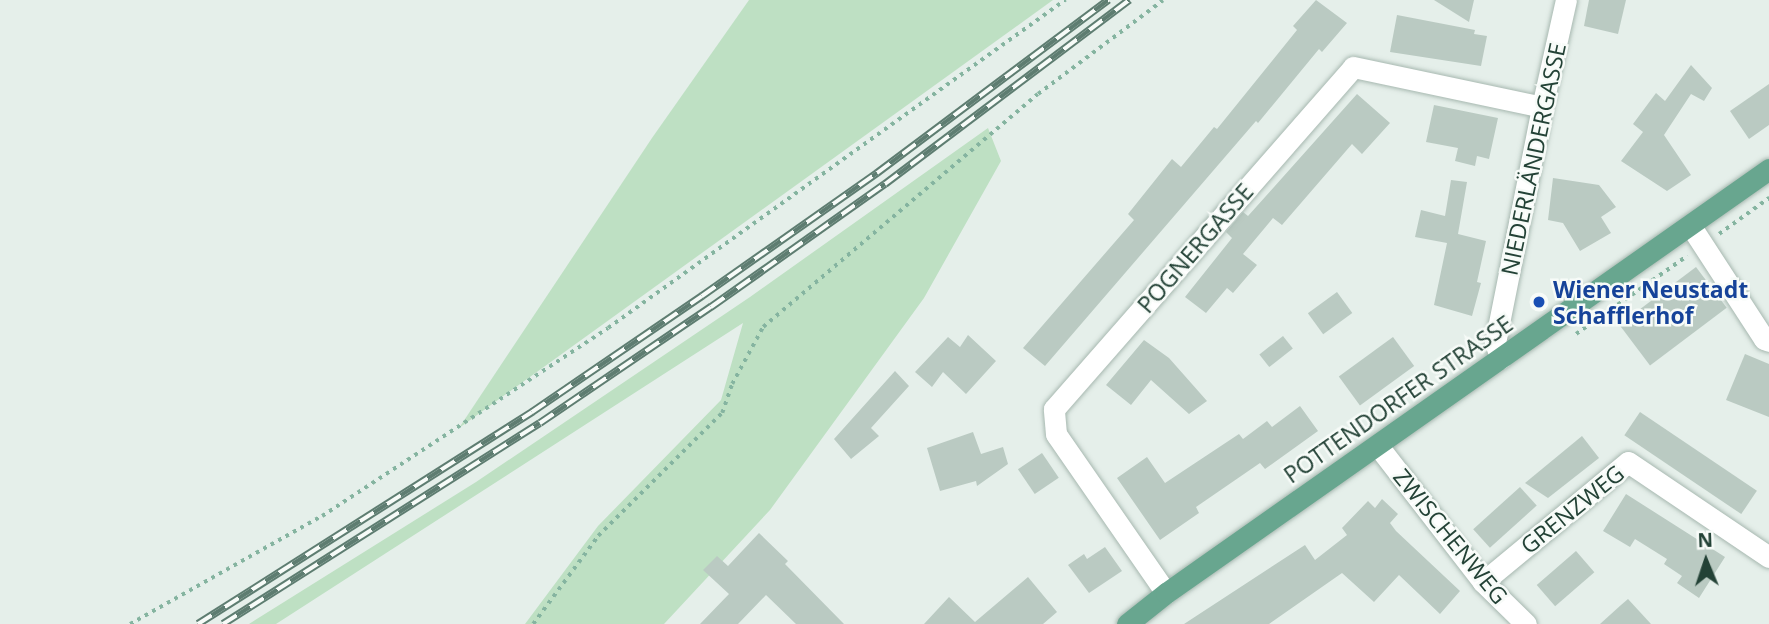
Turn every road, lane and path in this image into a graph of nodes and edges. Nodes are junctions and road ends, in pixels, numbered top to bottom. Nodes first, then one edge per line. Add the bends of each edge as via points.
1 (1065, 0) edge
2 (1163, 0) edge
3 (1566, 0) edge
4 (1542, 107) junction
5 (1769, 169) edge
6 (1690, 225) junction
7 (1769, 341) edge
8 (1501, 358) junction
9 (1378, 446) junction
10 (1769, 556) edge
11 (1483, 582) junction
12 (1166, 593) junction
13 (130, 624) edge
14 (533, 624) edge
15 (1127, 624) edge
16 (1525, 624) edge

1 - 13 path via 608,328 322,516
2 - 14 path via 1038,94 763,327 722,413 598,536
3 - 4 street, NIEDERLÄNDERGASSE
4 - 8 street, NIEDERLÄNDERGASSE via 1495,343
4 - 12 street, POGNERGASSE via 1353,67 1054,409 1056,434
5 - 6 main road, POTTENDORFER STRASSE
6 - 7 street
6 - 8 main road, POTTENDORFER STRASSE
8 - 9 main road, POTTENDORFER STRASSE
9 - 11 street, ZWISCHENWEG
9 - 12 main road, POTTENDORFER STRASSE
10 - 11 street, GRENZWEG via 1628,462
11 - 16 street, ZWISCHENWEG
12 - 15 main road, POTTENDORFER STRASSE

